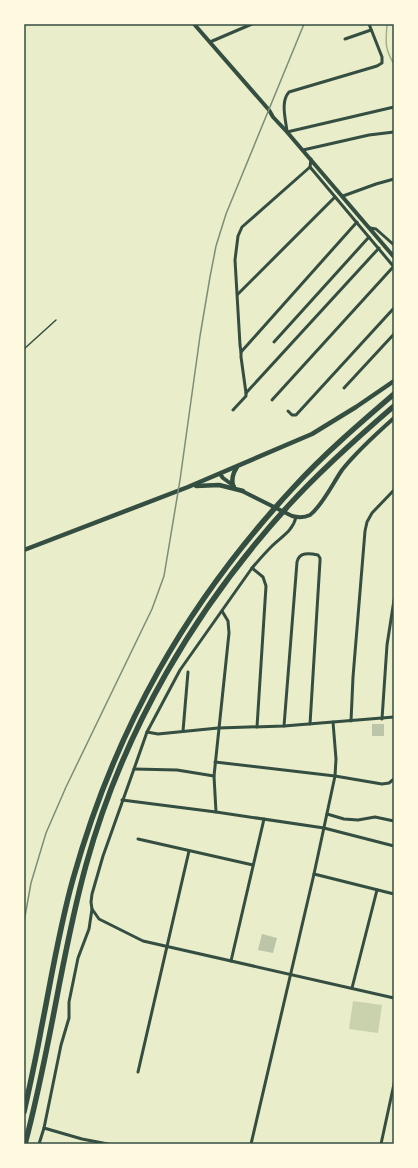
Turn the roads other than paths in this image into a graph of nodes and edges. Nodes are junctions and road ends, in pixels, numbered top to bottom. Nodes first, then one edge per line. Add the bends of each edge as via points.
1 (194, 24) edge
2 (252, 24) edge
3 (369, 24) edge
4 (371, 30) junction
5 (345, 39) dead end
6 (210, 42) junction
7 (394, 107) edge
8 (288, 132) junction
9 (394, 132) edge
10 (303, 150) junction
11 (310, 159) junction
12 (310, 167) junction
13 (394, 179) edge
14 (343, 196) junction
15 (335, 197) junction
16 (357, 222) junction
17 (370, 228) junction
18 (369, 237) junction
19 (394, 245) edge
20 (379, 248) junction
21 (394, 257) edge
22 (394, 267) edge
23 (238, 295) junction
24 (394, 308) edge
25 (56, 320) dead end
26 (394, 334) edge
27 (274, 342) dead end
28 (24, 349) edge
29 (241, 352) junction
30 (394, 381) edge
31 (344, 388) dead end
32 (246, 392) junction
33 (394, 394) edge
34 (272, 400) dead end
35 (394, 406) edge
36 (233, 410) dead end
37 (288, 411) dead end
38 (394, 418) edge
39 (238, 466) junction
40 (220, 474) junction
41 (233, 486) junction
42 (188, 487) junction
43 (394, 490) edge
44 (243, 491) junction
45 (296, 517) junction
46 (24, 550) edge
47 (252, 568) junction
48 (394, 600) edge
49 (222, 610) junction
50 (188, 672) dead end
51 (394, 717) edge
52 (382, 719) junction
53 (352, 721) junction
54 (333, 722) junction
55 (310, 724) junction
56 (284, 726) junction
57 (258, 727) junction
58 (218, 728) junction
59 (183, 731) junction
60 (147, 732) junction
61 (215, 762) junction
62 (134, 769) junction
63 (214, 776) junction
64 (335, 776) junction
65 (394, 779) edge
66 (122, 800) junction
67 (216, 812) junction
68 (327, 814) junction
69 (264, 819) junction
70 (394, 821) edge
71 (324, 828) junction
72 (138, 839) dead end
73 (394, 846) edge
74 (189, 851) junction
75 (253, 865) junction
76 (314, 874) junction
77 (377, 890) junction
78 (394, 894) edge
79 (92, 909) junction
80 (167, 947) junction
81 (231, 961) junction
82 (291, 975) junction
83 (352, 988) junction
84 (394, 998) edge
85 (138, 1072) dead end
86 (394, 1084) edge
87 (24, 1112) edge
88 (44, 1128) junction
89 (25, 1144) edge
90 (39, 1144) edge
91 (108, 1144) edge
92 (252, 1144) edge
93 (381, 1144) edge

1 - 6 street
2 - 6 street
3 - 4 street
4 - 5 street
4 - 8 street via 382,63 289,92 284,103
6 - 8 street
7 - 8 street
8 - 10 street
9 - 10 street
10 - 11 street
11 - 12 street
11 - 14 street
12 - 15 street
12 - 23 street via 242,227 238,236 236,260
13 - 14 street
14 - 17 street
15 - 16 street
15 - 23 street
16 - 18 street
16 - 29 street
17 - 19 street via 376,229
17 - 21 street
18 - 20 street
18 - 27 street
20 - 22 street
20 - 32 street
22 - 34 street
23 - 29 street
24 - 37 street via 296,415
25 - 28 lane
26 - 31 street
29 - 32 street
30 - 39 main road via 312,434
32 - 36 street via 246,396
33 - 87 highway via 306,475 235,555 173,645 145,695 120,746 81,850 66,904
35 - 89 highway via 338,456 290,504 236,568 174,660 151,701 126,753 91,847 75,907
38 - 45 street via 349,462 313,512 305,517
39 - 40 main road
39 - 41 main road via 233,474
40 - 41 street
40 - 42 main road
41 - 44 street
42 - 44 main road via 219,484
42 - 46 main road
43 - 53 street via 372,513 365,532 353,676
44 - 45 street
45 - 47 street via 291,528
47 - 49 street
47 - 57 street via 263,577 266,586
48 - 52 street via 387,645
49 - 58 street via 228,621 229,633
49 - 60 street via 180,670
50 - 59 street
51 - 52 street
52 - 53 street
53 - 54 street
54 - 55 street
54 - 64 street
55 - 56 street
55 - 56 street via 320,558 318,555 308,554 301,555 297,560
56 - 57 street
57 - 58 street
58 - 59 street
58 - 61 street
59 - 60 street via 158,734
60 - 62 street
61 - 63 street
61 - 64 street
62 - 63 street via 177,770
62 - 66 street
63 - 67 street
64 - 65 street via 382,784
64 - 68 street
66 - 67 street
66 - 79 street via 102,856 92,894
67 - 69 street
68 - 70 street via 358,820 375,817
68 - 71 street
69 - 71 street
69 - 75 street
71 - 73 street
71 - 76 street
72 - 74 street
74 - 75 street
74 - 80 street
75 - 81 street
76 - 77 street
76 - 82 street
77 - 78 street
77 - 83 street
79 - 80 street via 99,919 143,941
79 - 88 street via 89,929 78,958 68,1002 69,1018
80 - 81 street
80 - 85 street
81 - 82 street
82 - 83 street
82 - 92 street
83 - 84 street
86 - 93 street
88 - 90 street
88 - 91 street

